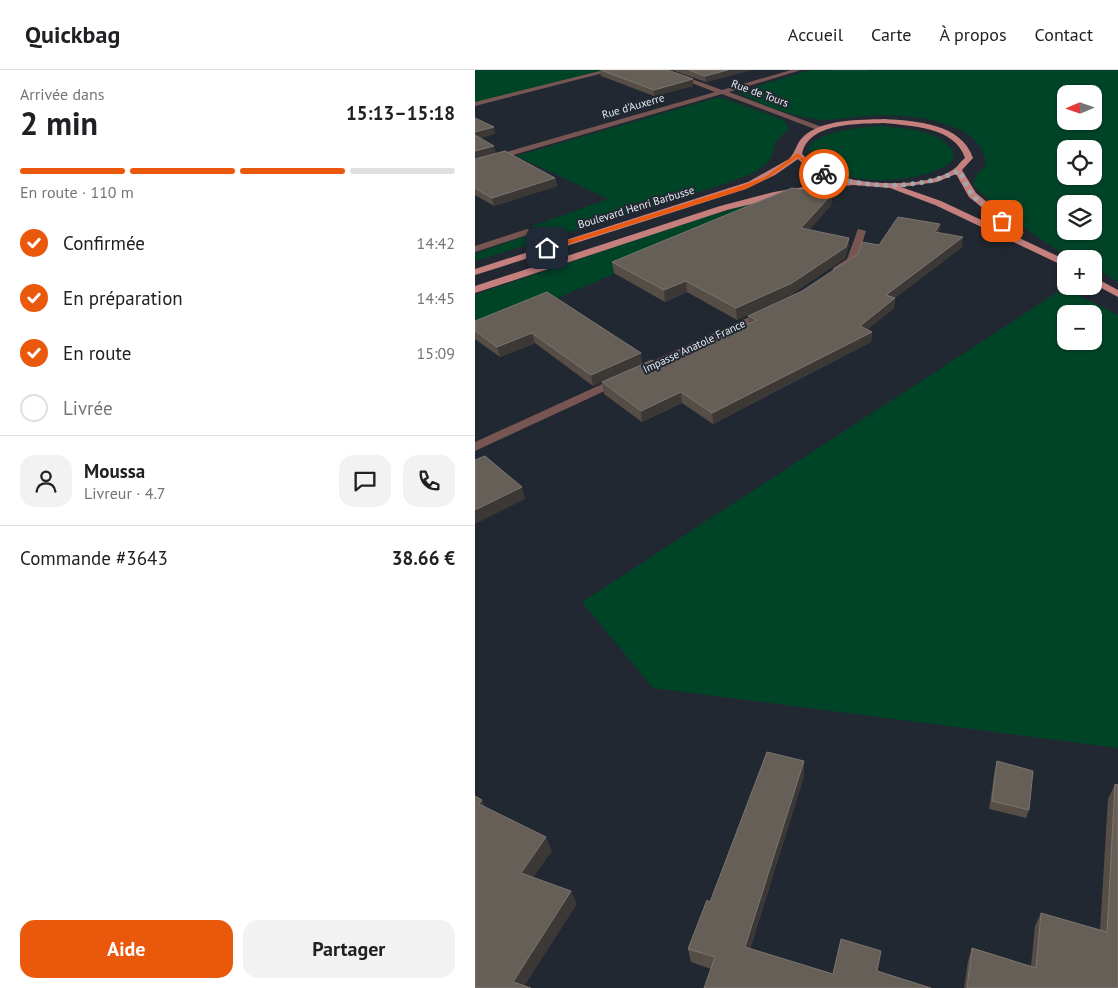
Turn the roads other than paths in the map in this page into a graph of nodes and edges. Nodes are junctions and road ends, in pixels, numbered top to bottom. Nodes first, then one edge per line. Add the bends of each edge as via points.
1 (612, 70) edge
2 (661, 70) edge
3 (798, 70) edge
4 (723, 92) junction
5 (475, 104) edge
6 (823, 129) junction
7 (798, 155) junction
8 (475, 164) edge
9 (959, 171) junction
10 (853, 182) junction
11 (884, 185) junction
12 (861, 231) dead end
13 (527, 232) dead end
14 (475, 249) edge
15 (1042, 251) junction
16 (1057, 259) edge
17 (475, 272) edge
18 (828, 276) edge
19 (1102, 285) edge
20 (475, 290) edge
21 (1118, 294) edge
22 (779, 307) edge
23 (475, 447) edge

1 - 5 street
2 - 4 street, Rue de Tours
3 - 4 street, Rue d'Auxerre
4 - 6 street, Rue de Tours
4 - 8 street, Rue d'Auxerre
6 - 7 main road, Boulevard Henri Barbusse via 802,140
6 - 9 main road, Boulevard Henri Barbusse via 884,121 933,128 957,138 969,151 966,164
7 - 10 main road via 821,174
7 - 17 main road, Boulevard Henri Barbusse via 767,178 743,188
9 - 11 main road via 928,182
9 - 15 main road via 972,195
10 - 11 main road
10 - 20 main road, Boulevard Henri Barbusse via 769,194
11 - 15 main road via 938,202
12 - 18 street via 852,260
13 - 14 street
15 - 16 main road
19 - 21 main road
22 - 23 street, Impasse Anatole France

